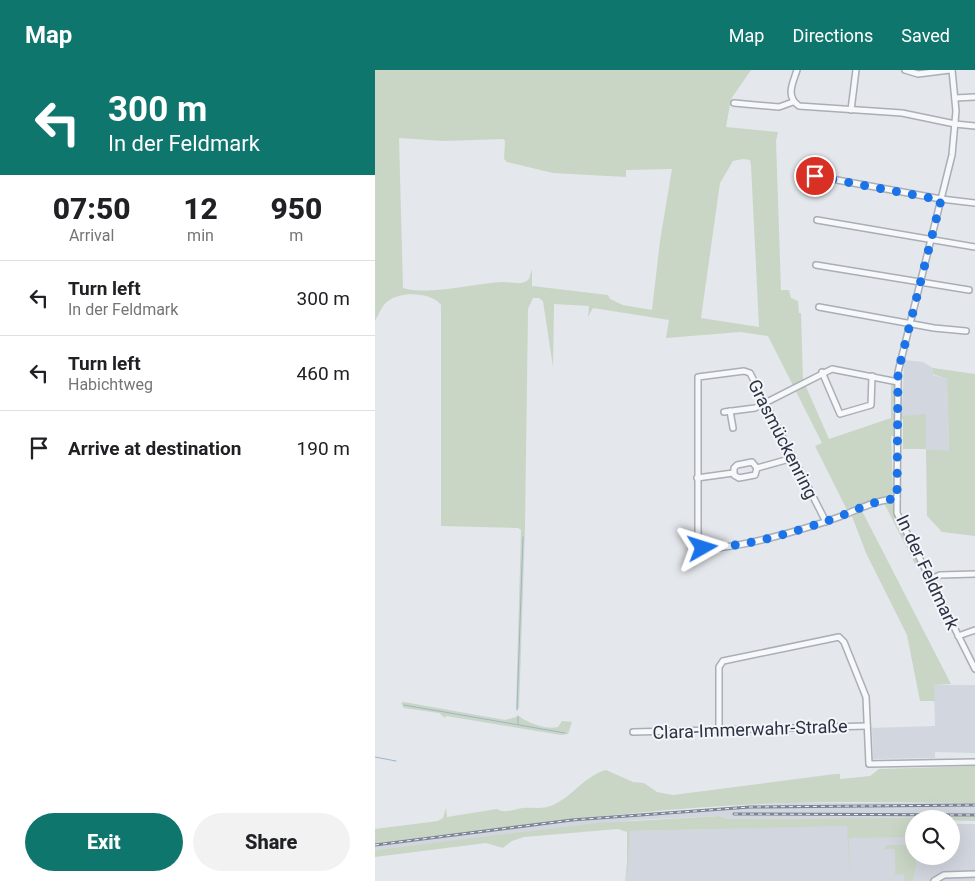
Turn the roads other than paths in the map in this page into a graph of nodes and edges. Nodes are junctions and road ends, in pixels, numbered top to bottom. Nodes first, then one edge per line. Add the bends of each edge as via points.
1 (797, 70) edge
2 (856, 70) edge
3 (905, 70) edge
4 (951, 70) edge
5 (975, 97) edge
6 (955, 98) junction
7 (793, 102) junction
8 (733, 103) dead end
9 (851, 110) junction
10 (955, 124) junction
11 (975, 126) edge
12 (815, 176) dead end
13 (941, 200) junction
14 (975, 203) edge
15 (817, 220) dead end
16 (930, 241) junction
17 (975, 247) edge
18 (816, 265) dead end
19 (919, 281) junction
20 (969, 290) dead end
21 (819, 307) dead end
22 (909, 323) junction
23 (966, 331) dead end
24 (822, 372) junction
25 (872, 376) junction
26 (898, 382) junction
27 (765, 402) junction
28 (733, 428) dead end
29 (793, 458) junction
30 (757, 468) junction
31 (733, 473) junction
32 (697, 478) junction
33 (897, 499) junction
34 (826, 522) junction
35 (975, 574) edge
36 (929, 580) junction
37 (975, 630) edge
38 (958, 636) junction
39 (975, 669) edge
40 (867, 726) junction
41 (719, 730) junction
42 (633, 732) dead end
43 (975, 762) edge
44 (975, 874) edge
45 (934, 881) edge

1 - 7 street via 791,90
2 - 9 street
3 - 4 street via 918,74
4 - 6 street, In der Feldmark
5 - 6 street
6 - 10 street, In der Feldmark
7 - 8 street via 779,107
7 - 9 street via 806,107
9 - 10 street via 902,113
10 - 11 street
10 - 13 street, In der Feldmark via 952,155
12 - 13 street
13 - 14 street
13 - 16 street, In der Feldmark
15 - 16 street
16 - 17 street
16 - 19 street, In der Feldmark
18 - 19 street
19 - 20 street
19 - 22 street, In der Feldmark
21 - 22 street
22 - 23 street
22 - 26 street, In der Feldmark
24 - 25 street via 837,370
24 - 25 street via 840,414 871,405
24 - 27 street
25 - 26 street
26 - 33 street, In der Feldmark
27 - 28 street via 751,409 727,411
27 - 29 street, Grasmückenring
27 - 32 street, Grasmückenring via 746,371 697,377
29 - 30 street
29 - 34 street, Grasmückenring
30 - 31 street via 753,476 739,478
30 - 31 street via 752,462 739,464
31 - 32 street
32 - 34 street, Grasmückenring via 698,543 701,547 762,539
33 - 34 street via 882,501
33 - 36 street, In der Feldmark via 900,522
35 - 36 street via 940,575
36 - 38 street, In der Feldmark
37 - 38 street, In der Feldmark
38 - 39 street, In der Feldmark
40 - 41 street, Clara-Immerwahr-Straße
40 - 41 street via 867,697 845,642 839,637 723,661 719,667
40 - 43 street via 867,758 871,765
41 - 42 street, Clara-Immerwahr-Straße
44 - 45 street via 944,875

